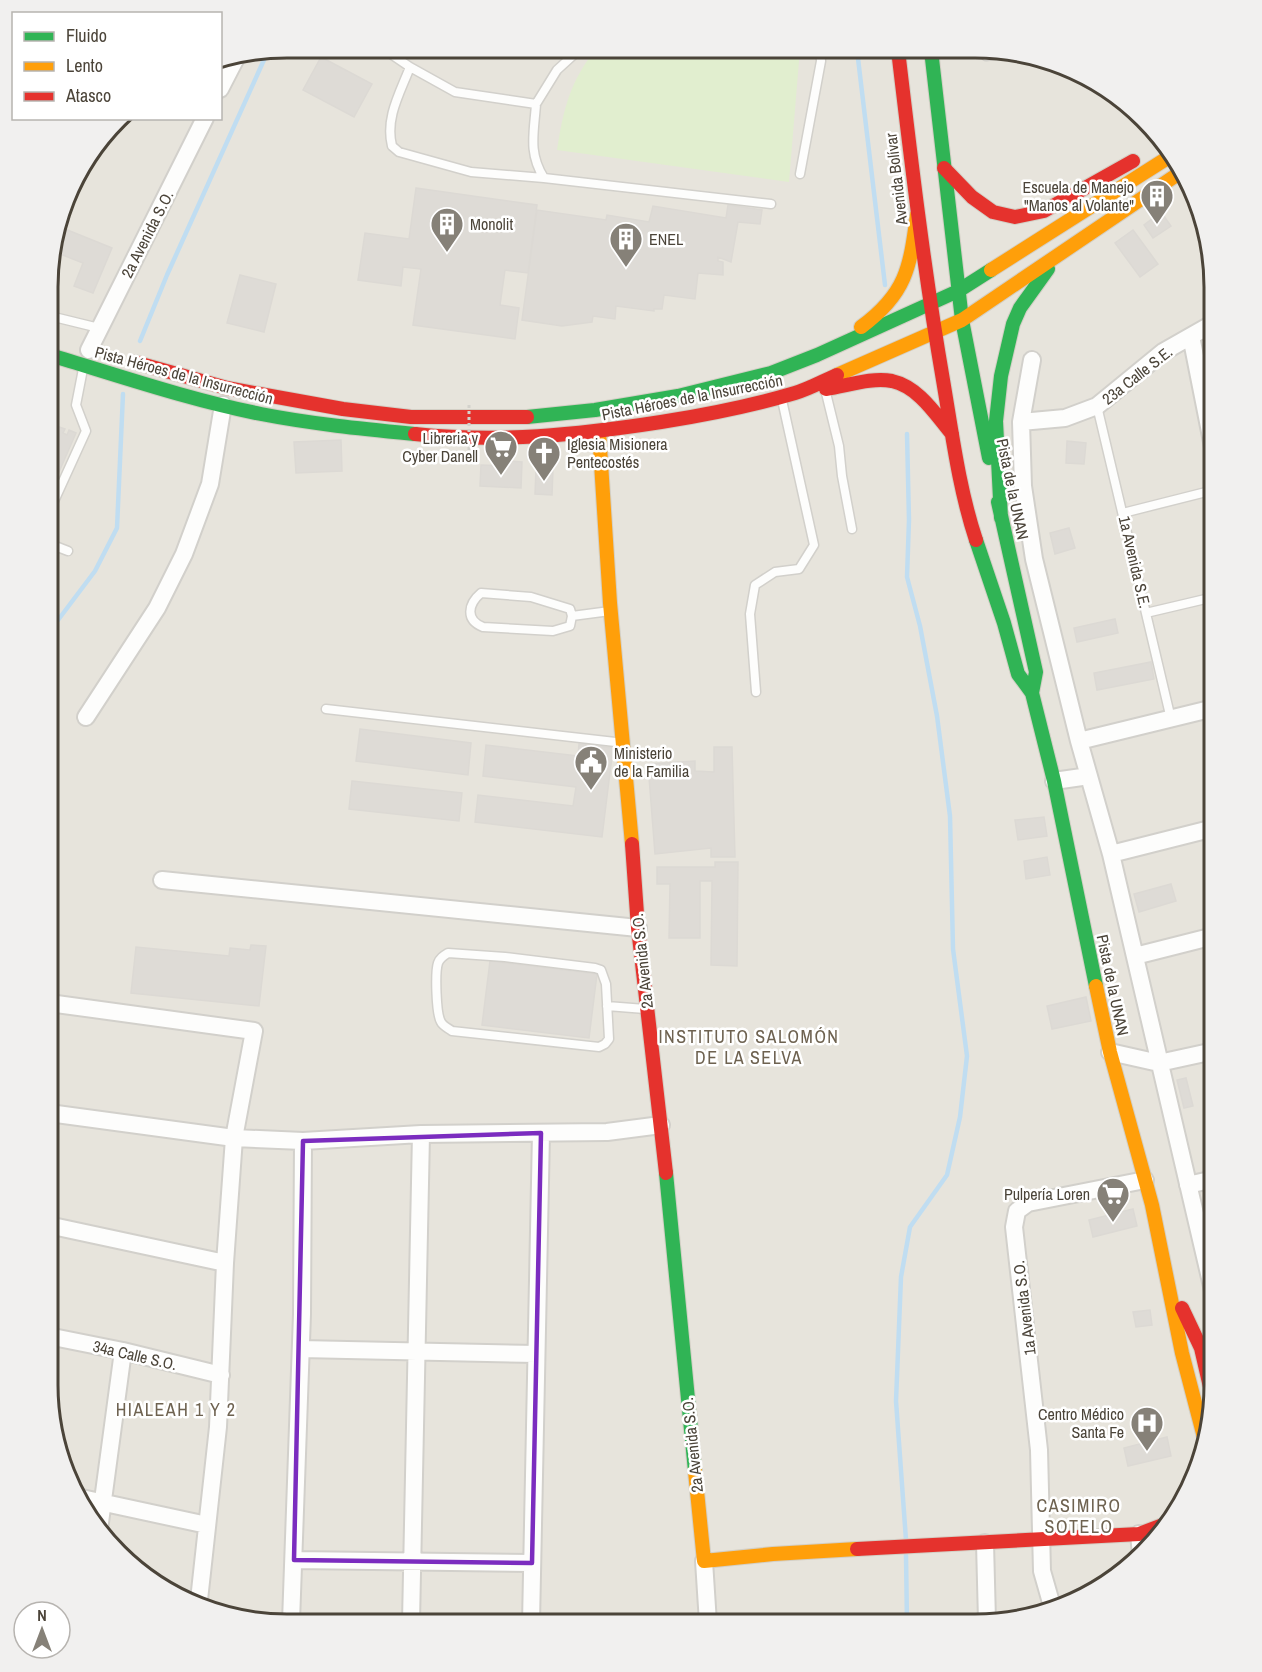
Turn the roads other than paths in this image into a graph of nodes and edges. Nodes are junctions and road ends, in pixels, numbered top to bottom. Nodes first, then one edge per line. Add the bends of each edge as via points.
1 (397, 58) edge
2 (570, 58) edge
3 (821, 58) edge
4 (899, 58) edge
5 (932, 58) edge
6 (232, 65) edge
7 (410, 67) junction
8 (222, 85) edge
9 (536, 104) junction
10 (204, 120) edge
11 (1159, 153) edge
12 (1165, 160) edge
13 (944, 168) junction
14 (800, 174) dead end
15 (1175, 176) edge
16 (544, 178) junction
17 (771, 204) dead end
18 (917, 215) junction
19 (1058, 255) junction
20 (958, 291) junction
21 (930, 305) junction
22 (58, 318) edge
23 (962, 320) junction
24 (99, 328) junction
25 (1204, 329) edge
26 (935, 332) junction
27 (1191, 336) junction
28 (88, 354) junction
29 (817, 355) junction
30 (58, 356) edge
31 (122, 359) dead end
32 (1032, 360) dead end
33 (825, 389) junction
34 (796, 393) junction
35 (781, 396) junction
36 (1204, 402) edge
37 (223, 405) junction
38 (1097, 406) junction
39 (1021, 422) junction
40 (599, 432) junction
41 (952, 434) junction
42 (58, 492) edge
43 (1204, 493) edge
44 (1123, 513) junction
45 (1001, 518) junction
46 (852, 529) dead end
47 (58, 547) edge
48 (68, 551) dead end
49 (1204, 599) edge
50 (611, 611) junction
51 (1146, 613) junction
52 (572, 616) junction
53 (756, 692) dead end
54 (1032, 693) junction
55 (326, 709) dead end
56 (1204, 710) edge
57 (86, 717) dead end
58 (1171, 718) junction
59 (1079, 741) junction
60 (624, 743) junction
61 (1089, 776) junction
62 (1054, 781) junction
63 (1204, 831) edge
64 (1111, 854) junction
65 (162, 880) dead end
66 (638, 928) junction
67 (1204, 938) edge
68 (1134, 956) junction
69 (58, 1004) edge
70 (607, 1006) junction
71 (647, 1009) junction
72 (1110, 1052) junction
73 (1204, 1053) edge
74 (1159, 1063) junction
75 (58, 1114) edge
76 (661, 1125) junction
77 (421, 1134) junction
78 (541, 1134) junction
79 (234, 1138) junction
80 (303, 1141) junction
81 (1145, 1180) junction
82 (1204, 1181) edge
83 (1188, 1185) junction
84 (58, 1226) edge
85 (1204, 1253) edge
86 (225, 1263) junction
87 (1169, 1282) junction
88 (58, 1338) edge
89 (301, 1349) junction
90 (123, 1351) junction
91 (416, 1351) junction
92 (536, 1354) junction
93 (1204, 1360) edge
94 (221, 1375) junction
95 (1200, 1423) edge
96 (89, 1499) edge
97 (103, 1502) junction
98 (101, 1517) edge
99 (207, 1525) junction
100 (1148, 1534) edge
101 (1041, 1539) junction
102 (985, 1543) junction
103 (294, 1560) junction
104 (412, 1561) junction
105 (704, 1561) junction
106 (532, 1563) junction
107 (199, 1596) edge
108 (1050, 1600) edge
109 (987, 1613) edge
110 (291, 1614) edge
111 (411, 1614) edge
112 (531, 1614) edge
113 (707, 1614) edge

1 - 7 lane
2 - 9 lane via 557,70
3 - 14 lane
4 - 18 main road, Avenida Bolívar
5 - 13 main road
6 - 8 street
7 - 9 lane via 455,92
7 - 16 lane via 391,113 389,134 392,146 399,152 471,172
9 - 16 lane via 532,146 535,164
10 - 24 street, 2a Avenida S.O.
11 - 13 main road via 1134,161 1044,211 1015,217 993,212
12 - 20 main road, Pista Héroes de la Insurrección
13 - 20 main road
15 - 19 main road, Pista Héroes de la Insurrección
16 - 17 lane
18 - 21 main road, Avenida Bolívar
18 - 29 main road via 910,262 897,294 873,319
19 - 23 main road, Pista Héroes de la Insurrección
19 - 45 main road via 1020,308 1007,346 996,421
20 - 21 main road, Pista Héroes de la Insurrección
20 - 23 main road, Pista de la UNAN
21 - 26 main road, Pista de la UNAN
21 - 29 main road, Pista Héroes de la Insurrección
22 - 24 lane
23 - 26 main road, Pista Héroes de la Insurrección
23 - 45 main road, Pista de la UNAN
24 - 28 street, 2a Avenida S.O.
25 - 27 street, 23a Calle S.E.
26 - 34 main road, Pista Héroes de la Insurrección
26 - 41 main road, Pista de la UNAN
27 - 36 street
27 - 38 street, 23a Calle S.E. via 1163,352
28 - 30 main road, Pista Héroes de la Insurrección
28 - 37 main road, Pista Héroes de la Insurrección
28 - 42 lane via 76,405 86,431
29 - 31 main road, Pista Héroes de la Insurrección via 771,373 678,396 595,410 484,419 411,417 274,398
32 - 39 street
33 - 34 main road
33 - 41 main road via 892,381 924,401
33 - 46 lane
34 - 35 main road, Pista Héroes de la Insurrección
35 - 40 main road, Pista Héroes de la Insurrección via 698,416
35 - 53 lane via 814,545 800,569 775,573 755,585 750,614
37 - 40 main road, Pista Héroes de la Insurrección via 334,426 426,437 506,439
37 - 57 street via 210,484 184,554 157,608
38 - 39 street, 23a Calle S.E. via 1065,418
38 - 44 lane, 1a Avenida S.E.
39 - 59 street via 1023,486 1034,559
40 - 50 main road, 2a Avenida S.O.
41 - 54 main road, Pista de la UNAN via 971,524 1018,674
43 - 44 lane
44 - 51 lane, 1a Avenida S.E.
45 - 54 main road, Pista de la UNAN via 1036,672
47 - 48 lane
49 - 51 lane
50 - 52 lane
50 - 60 main road, 2a Avenida S.O.
51 - 58 lane, 1a Avenida S.E.
52 - 52 lane via 570,609 531,597 481,593 470,616 474,624 483,627 553,631 570,626
54 - 62 main road, Pista de la UNAN
55 - 60 lane
56 - 58 street
58 - 59 street
59 - 61 street
60 - 66 main road, 2a Avenida S.O.
61 - 62 street
61 - 64 street
62 - 72 main road, Pista de la UNAN
63 - 64 street
64 - 68 street
65 - 66 street
66 - 71 main road, 2a Avenida S.O.
67 - 68 street
68 - 74 street
69 - 79 street via 254,1031
70 - 70 lane via 609,1039 599,1047 452,1031 439,1020 437,965 448,953 596,968 603,975
70 - 71 lane
71 - 76 main road, 2a Avenida S.O.
72 - 74 street
72 - 81 main road, Pista de la UNAN
73 - 74 street
74 - 83 street
75 - 79 street
76 - 78 street via 608,1132
76 - 105 main road, 2a Avenida S.O.
77 - 78 street
77 - 80 street
77 - 91 street
78 - 92 street
79 - 80 street
79 - 86 street
80 - 89 street
81 - 87 main road, Pista de la UNAN
81 - 101 street, 1a Avenida S.O. via 1028,1203 1017,1210 1014,1227 1039,1450
82 - 83 street
83 - 85 street
84 - 86 street
86 - 94 street
87 - 93 main road, Pista de la UNAN
87 - 95 main road, Pista de la UNAN
88 - 90 street, 34a Calle S.O.
89 - 91 street
89 - 103 street
90 - 94 street, 34a Calle S.O.
90 - 97 street
91 - 92 street
91 - 104 street
92 - 106 street
94 - 99 street
96 - 97 street
97 - 98 street
97 - 99 street
99 - 107 street
100 - 101 main road
101 - 102 main road
101 - 108 street via 1042,1571
102 - 105 main road
102 - 109 street
103 - 104 street
103 - 110 street
104 - 106 street
104 - 111 street
105 - 113 street
106 - 112 street

